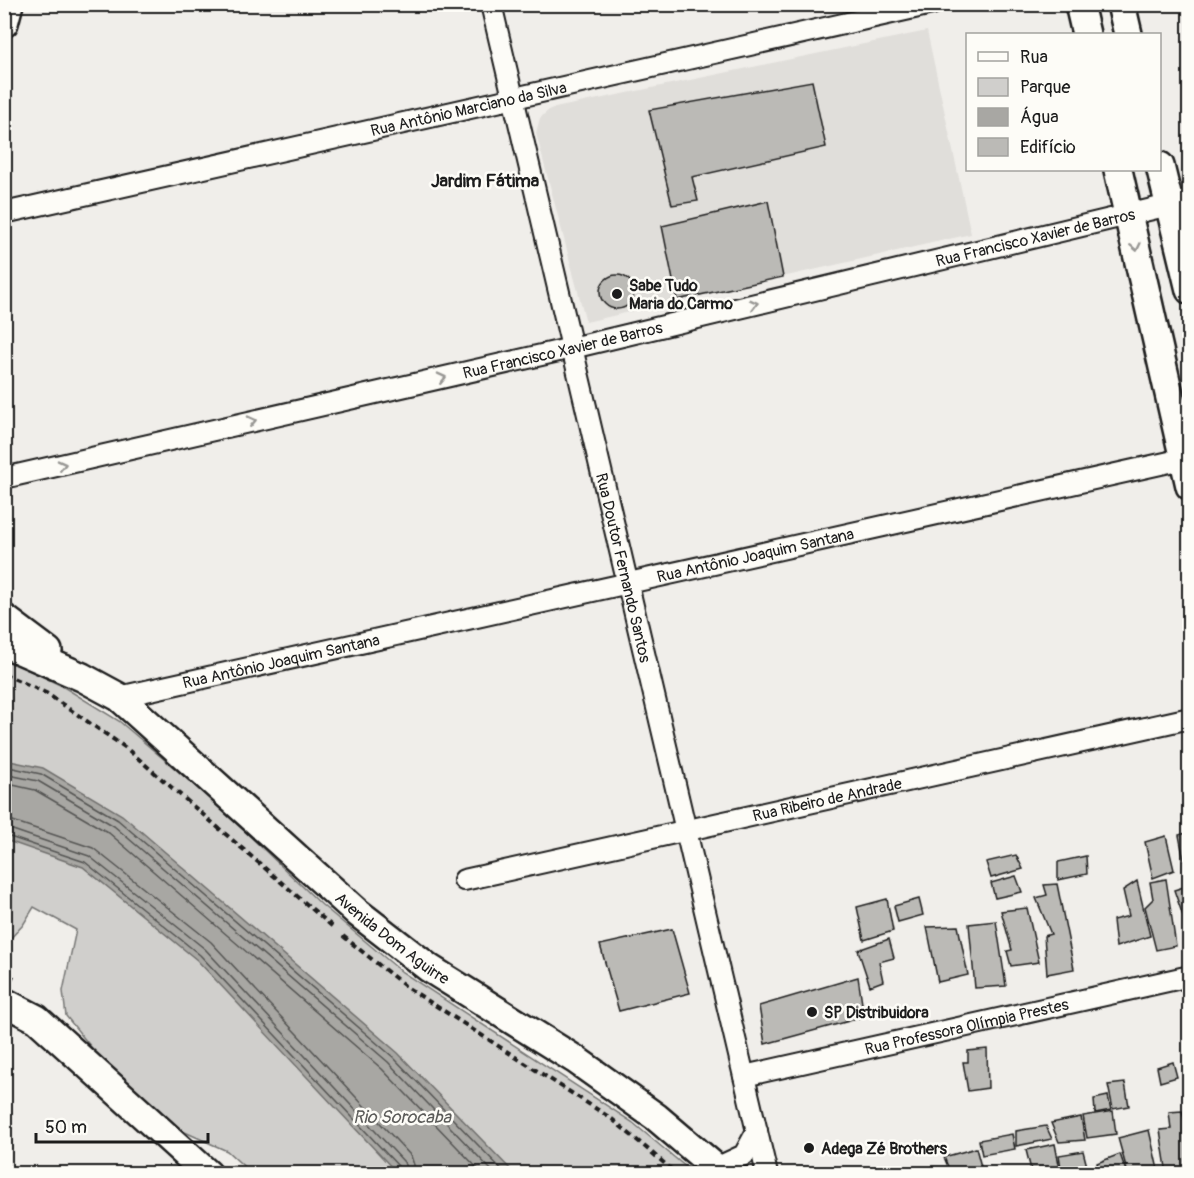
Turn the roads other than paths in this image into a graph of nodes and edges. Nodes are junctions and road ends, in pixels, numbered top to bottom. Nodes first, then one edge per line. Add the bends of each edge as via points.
1 (9, 4) edge
2 (491, 4) edge
3 (932, 4) edge
4 (1079, 4) edge
5 (1121, 4) edge
6 (4, 23) edge
7 (1086, 33) edge
8 (1128, 33) edge
9 (513, 98) junction
10 (1161, 168) edge
11 (1118, 171) edge
12 (1179, 203) edge
13 (4, 213) edge
14 (1129, 214) junction
15 (1190, 290) edge
16 (572, 348) junction
17 (1183, 459) junction
18 (4, 478) edge
19 (1190, 486) edge
20 (628, 583) junction
21 (4, 618) edge
22 (4, 643) edge
23 (82, 677) junction
24 (119, 697) junction
25 (1190, 718) edge
26 (686, 830) junction
27 (464, 880) dead end
28 (1190, 976) edge
29 (4, 1002) edge
30 (744, 1076) junction
31 (757, 1131) junction
32 (719, 1171) edge
33 (208, 1173) edge
34 (767, 1173) edge

1 - 6 main road
2 - 9 street, Rua Doutor Fernando Santos
3 - 9 street, Rua Antônio Marciano da Silva
4 - 7 main road
5 - 8 main road
9 - 13 street, Rua Antônio Marciano da Silva
9 - 16 street, Rua Doutor Fernando Santos
10 - 12 main road
11 - 14 main road
12 - 14 street, Rua Francisco Xavier de Barros
12 - 15 main road
16 -> 14 street, Rua Francisco Xavier de Barros
14 -> 17 main road
18 -> 16 street, Rua Francisco Xavier de Barros
16 - 20 street, Rua Doutor Fernando Santos
17 - 19 main road
17 - 20 street, Rua Antônio Joaquim Santana
20 - 24 street, Rua Antônio Joaquim Santana
20 - 26 street, Rua Doutor Fernando Santos
21 - 23 main road, Avenida Dom Aguirre
22 - 23 main road, Avenida Dom Aguirre
23 - 24 main road, Avenida Dom Aguirre
24 - 32 main road, Avenida Dom Aguirre via 358,913 429,968 576,1060 647,1111
25 - 26 street, Rua Ribeiro de Andrade
26 - 27 street, Rua Ribeiro de Andrade
26 - 30 street, Rua Doutor Fernando Santos
28 - 30 street, Rua Professora Olímpia Prestes
29 - 33 main road via 37,1019
30 - 31 street, Rua Doutor Fernando Santos
31 - 32 street via 744,1155
31 - 34 street, Rua Doutor Fernando Santos

